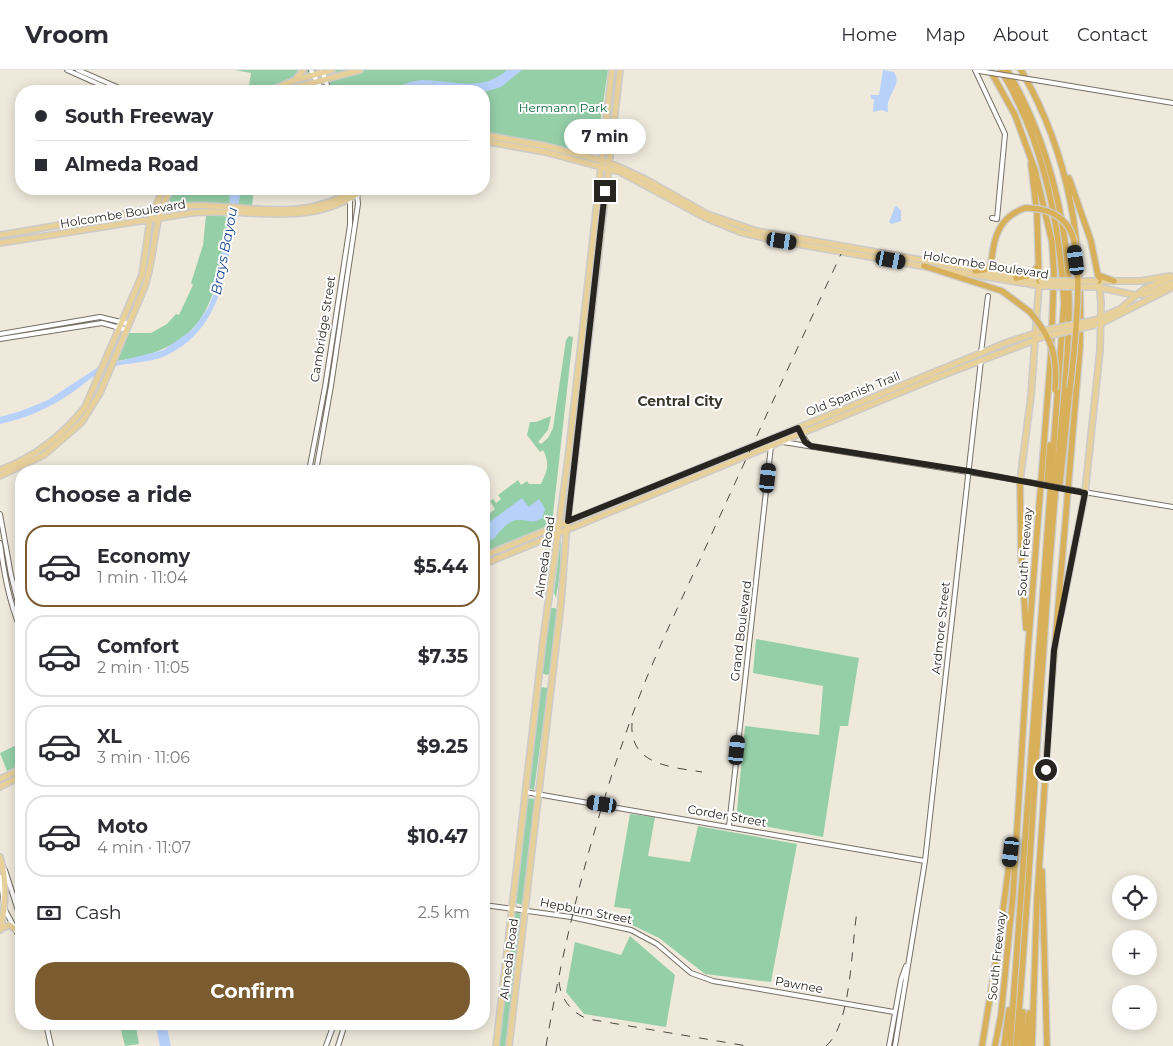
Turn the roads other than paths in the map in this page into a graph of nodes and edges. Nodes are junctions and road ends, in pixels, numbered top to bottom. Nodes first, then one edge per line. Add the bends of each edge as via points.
1 (67, 70) edge
2 (78, 70) edge
3 (304, 70) edge
4 (332, 70) edge
5 (360, 70) edge
6 (612, 70) edge
7 (620, 70) edge
8 (976, 70) edge
9 (990, 70) edge
10 (1001, 70) edge
11 (1007, 70) edge
12 (1021, 70) edge
13 (322, 71) edge
14 (312, 72) edge
15 (324, 78) junction
16 (295, 80) junction
17 (316, 80) junction
18 (101, 85) edge
19 (112, 85) edge
20 (283, 85) edge
21 (301, 85) edge
22 (319, 85) edge
23 (327, 85) edge
24 (1173, 103) edge
25 (490, 136) edge
26 (490, 142) edge
27 (1029, 150) junction
28 (1059, 153) junction
29 (602, 160) junction
30 (608, 165) junction
31 (601, 167) junction
32 (160, 195) edge
33 (346, 195) edge
34 (354, 195) edge
35 (354, 195) edge
36 (167, 196) joint
37 (173, 207) junction
38 (161, 209) junction
39 (216, 209) junction
40 (153, 210) junction
41 (158, 218) junction
42 (992, 218) dead end
43 (150, 220) junction
44 (6, 234) junction
45 (0, 236) edge
46 (8, 242) junction
47 (0, 243) edge
48 (1039, 262) junction
49 (924, 266) junction
50 (976, 270) junction
51 (1173, 276) edge
52 (1016, 278) junction
53 (1098, 282) junction
54 (1114, 282) joint
55 (1022, 283) junction
56 (1040, 283) junction
57 (1173, 285) edge
58 (1135, 295) junction
59 (988, 296) dead end
60 (1038, 298) junction
61 (1036, 320) junction
62 (123, 321) junction
63 (1101, 321) junction
64 (129, 324) junction
65 (47, 326) junction
66 (40, 327) junction
67 (120, 327) junction
68 (127, 330) junction
69 (48, 332) junction
70 (1035, 332) junction
71 (41, 333) junction
72 (0, 334) edge
73 (1042, 334) junction
74 (0, 339) edge
75 (1035, 339) junction
76 (1019, 341) junction
77 (1034, 349) junction
78 (982, 352) junction
79 (981, 360) junction
80 (937, 374) junction
81 (821, 421) junction
82 (798, 428) junction
83 (800, 434) junction
84 (771, 438) junction
85 (54, 439) junction
86 (779, 442) junction
87 (771, 446) junction
88 (810, 446) junction
89 (44, 456) junction
90 (26, 462) junction
91 (15, 465) edge
92 (16, 465) edge
93 (20, 465) edge
94 (310, 465) edge
95 (317, 465) edge
96 (15, 468) edge
97 (0, 470) edge
98 (968, 471) junction
99 (690, 475) junction
100 (0, 476) edge
101 (1020, 481) junction
102 (1082, 492) junction
103 (629, 500) junction
104 (610, 504) junction
105 (1173, 507) edge
106 (612, 510) junction
107 (0, 514) edge
108 (568, 521) junction
109 (560, 524) junction
110 (567, 528) junction
111 (2, 530) edge
112 (559, 532) junction
113 (0, 544) edge
114 (502, 549) junction
115 (490, 554) edge
116 (506, 554) junction
117 (490, 561) edge
118 (1045, 579) junction
119 (15, 593) edge
120 (549, 601) junction
121 (561, 602) junction
122 (15, 615) edge
123 (1028, 649) junction
124 (1054, 650) junction
125 (539, 679) junction
126 (551, 681) junction
127 (15, 772) edge
128 (0, 779) edge
129 (15, 779) edge
130 (0, 787) edge
131 (525, 792) junction
132 (538, 794) junction
133 (1018, 795) junction
134 (729, 826) junction
135 (1040, 847) junction
136 (0, 857) edge
137 (925, 861) junction
138 (3, 867) junction
139 (0, 877) edge
140 (15, 902) edge
141 (490, 906) edge
142 (512, 908) junction
143 (4, 910) junction
144 (525, 910) junction
145 (0, 929) edge
146 (15, 929) joint
147 (1018, 946) junction
148 (1035, 955) junction
149 (908, 962) junction
150 (700, 977) joint
151 (1021, 993) junction
152 (894, 1012) junction
153 (47, 1030) edge
154 (332, 1030) edge
155 (334, 1030) edge
156 (343, 1030) edge
157 (342, 1033) junction
158 (51, 1046) edge
159 (326, 1046) edge
160 (338, 1046) edge
161 (496, 1046) edge
162 (509, 1046) edge
163 (889, 1046) edge
164 (896, 1046) edge
165 (982, 1046) edge
166 (996, 1046) edge
167 (1004, 1046) edge
168 (1010, 1046) edge
169 (1016, 1046) edge
170 (1022, 1046) edge
171 (1027, 1046) edge
172 (1032, 1046) edge
173 (1047, 1046) edge

1 - 18 street
2 - 19 street
3 - 16 main road
4 - 13 main road
5 - 15 main road
6 - 29 main road, Almeda Road
7 - 30 main road, Almeda Road
8 - 24 street, bridge
8 - 42 street via 1005,134 996,219
9 - 27 highway, South Freeway via 1015,115
10 - 118 highway via 1038,154 1051,196 1062,263 1062,354
11 - 118 highway via 1038,135 1050,173 1068,263 1068,354
12 - 28 highway
13 - 14 main road
13 - 15 street
14 - 16 main road
14 - 17 street
15 - 17 main road
15 - 23 street
16 - 20 main road
17 - 21 main road
17 - 22 street
25 - 29 main road, Holcombe Boulevard
26 - 31 main road, Holcombe Boulevard
27 - 48 highway via 1038,214
27 - 123 highway, South Freeway via 1042,190 1052,242 1054,295
28 - 53 highway via 1079,201
28 - 124 highway via 1074,211 1082,298
29 - 30 main road, Holcombe Boulevard
29 - 31 main road, Almeda Road
30 - 31 main road, Holcombe Boulevard
30 - 49 main road, Holcombe Boulevard via 706,218 740,232
30 - 50 main road, Holcombe Boulevard via 645,179 707,214 742,228
30 - 108 main road, Almeda Road
31 - 109 main road, Almeda Road
32 - 40 main road
33 - 39 main road, Holcombe Boulevard via 309,208 289,211
34 - 94 street, Cambridge Street
35 - 95 street, Cambridge Street via 331,386
36 - 37 main road
36 - 38 main road
37 - 38 main road, Holcombe Boulevard
37 - 39 main road, Holcombe Boulevard
38 - 40 main road, Holcombe Boulevard
38 - 41 main road
39 - 41 main road, Holcombe Boulevard
40 - 43 main road
40 - 44 main road, Holcombe Boulevard
41 - 43 main road, Holcombe Boulevard
41 - 64 main road via 151,268
43 - 46 main road, Holcombe Boulevard
43 - 62 main road via 144,268
44 - 45 main road, Holcombe Boulevard
44 - 46 main road
46 - 47 main road, Holcombe Boulevard
48 - 52 highway via 1031,276
48 - 56 highway
49 - 55 main road, Holcombe Boulevard
49 - 118 highway, bridge via 1002,291 1030,312 1044,328 1053,349 1056,369 1047,473
50 - 52 main road, Holcombe Boulevard
50 - 118 highway, bridge via 985,270 990,265 994,239 1002,223 1015,212 1025,208 1044,210 1056,215 1070,230 1077,306 1070,388
51 - 54 main road
51 - 58 main road, Old Spanish Trail
52 - 56 main road, Holcombe Boulevard
53 - 54 highway
53 - 56 main road, Holcombe Boulevard, bridge
53 - 58 main road, Holcombe Boulevard
53 - 63 main road
55 - 56 main road, Holcombe Boulevard
55 - 60 main road via 1032,288
56 - 60 main road
57 - 58 main road, Holcombe Boulevard
57 - 63 main road, Old Spanish Trail
58 - 63 main road, Old Spanish Trail
59 - 78 street, Ardmore Street
60 - 61 main road
61 - 70 main road
61 - 76 main road
62 - 64 street
62 - 65 street via 100,317
62 - 67 main road
63 - 73 main road, Old Spanish Trail, bridge
63 - 102 main road
64 - 68 main road
65 - 66 street
65 - 69 street
66 - 71 street
66 - 72 street
67 - 68 street
67 - 69 street via 102,323
67 - 85 main road via 85,407
68 - 89 main road via 91,410
69 - 71 street
70 - 73 main road, Old Spanish Trail
70 - 75 main road
70 - 76 main road, Old Spanish Trail
71 - 74 street
73 - 75 main road, Old Spanish Trail
75 - 76 main road, Old Spanish Trail
75 - 77 main road
76 - 77 main road via 1030,344
76 - 78 main road, Old Spanish Trail
76 - 79 main road, Old Spanish Trail
77 - 101 main road
78 - 79 street, Ardmore Street
78 - 80 main road, Old Spanish Trail
79 - 80 main road, Old Spanish Trail
79 - 98 street, Ardmore Street
80 - 81 main road, Old Spanish Trail
81 - 82 main road, Old Spanish Trail
81 - 83 main road, Old Spanish Trail
82 - 83 street
82 - 84 main road, Old Spanish Trail
83 - 86 main road, Old Spanish Trail
83 - 88 street
84 - 87 street, Grand Boulevard
84 - 99 main road, Old Spanish Trail
85 - 89 main road via 43,452
85 - 90 main road
86 - 87 main road, Old Spanish Trail
86 - 88 street
87 - 99 main road, Old Spanish Trail
87 - 134 street, Grand Boulevard
88 - 98 street
89 - 90 main road
90 - 92 main road
90 - 93 main road
91 - 97 main road
96 - 100 main road
98 - 101 street
98 - 137 street, Ardmore Street
99 - 103 main road, Old Spanish Trail
101 - 102 street, bridge
101 - 123 highway via 1020,551
102 - 105 street
102 - 124 highway
103 - 104 main road, Old Spanish Trail
103 - 106 main road, Old Spanish Trail
104 - 106 main road
104 - 108 main road, Old Spanish Trail
106 - 110 main road, Old Spanish Trail
107 - 111 street
108 - 109 main road, Old Spanish Trail
108 - 110 main road, Almeda Road
109 - 112 main road, Almeda Road
109 - 114 main road, Old Spanish Trail
110 - 112 main road, Old Spanish Trail
110 - 121 main road, Almeda Road
111 - 119 street
112 - 116 main road, Old Spanish Trail
112 - 120 main road, Almeda Road
113 - 122 street via 4,576
114 - 115 main road, Old Spanish Trail
114 - 116 main road
116 - 117 main road, Old Spanish Trail
118 - 147 highway
118 - 151 highway
120 - 121 main road
120 - 125 main road, Almeda Road
121 - 126 main road, Almeda Road
123 - 133 highway, South Freeway
124 - 135 highway
125 - 126 main road
125 - 131 main road, Almeda Road
126 - 132 main road, Almeda Road
127 - 128 main road
129 - 130 main road
131 - 132 street, Corder Street
131 - 142 main road, Almeda Road
132 - 134 street, Corder Street
132 - 144 main road, Almeda Road
133 - 165 highway
133 - 166 highway, South Freeway via 1013,895
134 - 137 street, Corder Street
135 - 148 highway
135 - 173 highway
136 - 138 main road
137 - 149 street, Ardmore Street
138 - 140 street
138 - 143 main road
139 - 143 street
141 - 142 street, Hepburn Street
142 - 144 street, Hepburn Street
142 - 161 main road, Almeda Road
143 - 145 main road
143 - 146 street
144 - 150 street, Hepburn Street via 632,930 657,944 677,963
144 - 162 main road, Almeda Road
145 - 146 main road via 9,925
147 - 167 highway
147 - 168 highway
148 - 171 highway
148 - 172 highway
149 - 152 street, Ardmore Street
149 - 164 street, Ardmore Street
150 - 152 street, Pawnee
151 - 169 highway
151 - 170 highway
152 - 163 street, Ardmore Street
153 - 158 street
154 - 159 street
155 - 157 street
156 - 157 street
157 - 160 street

